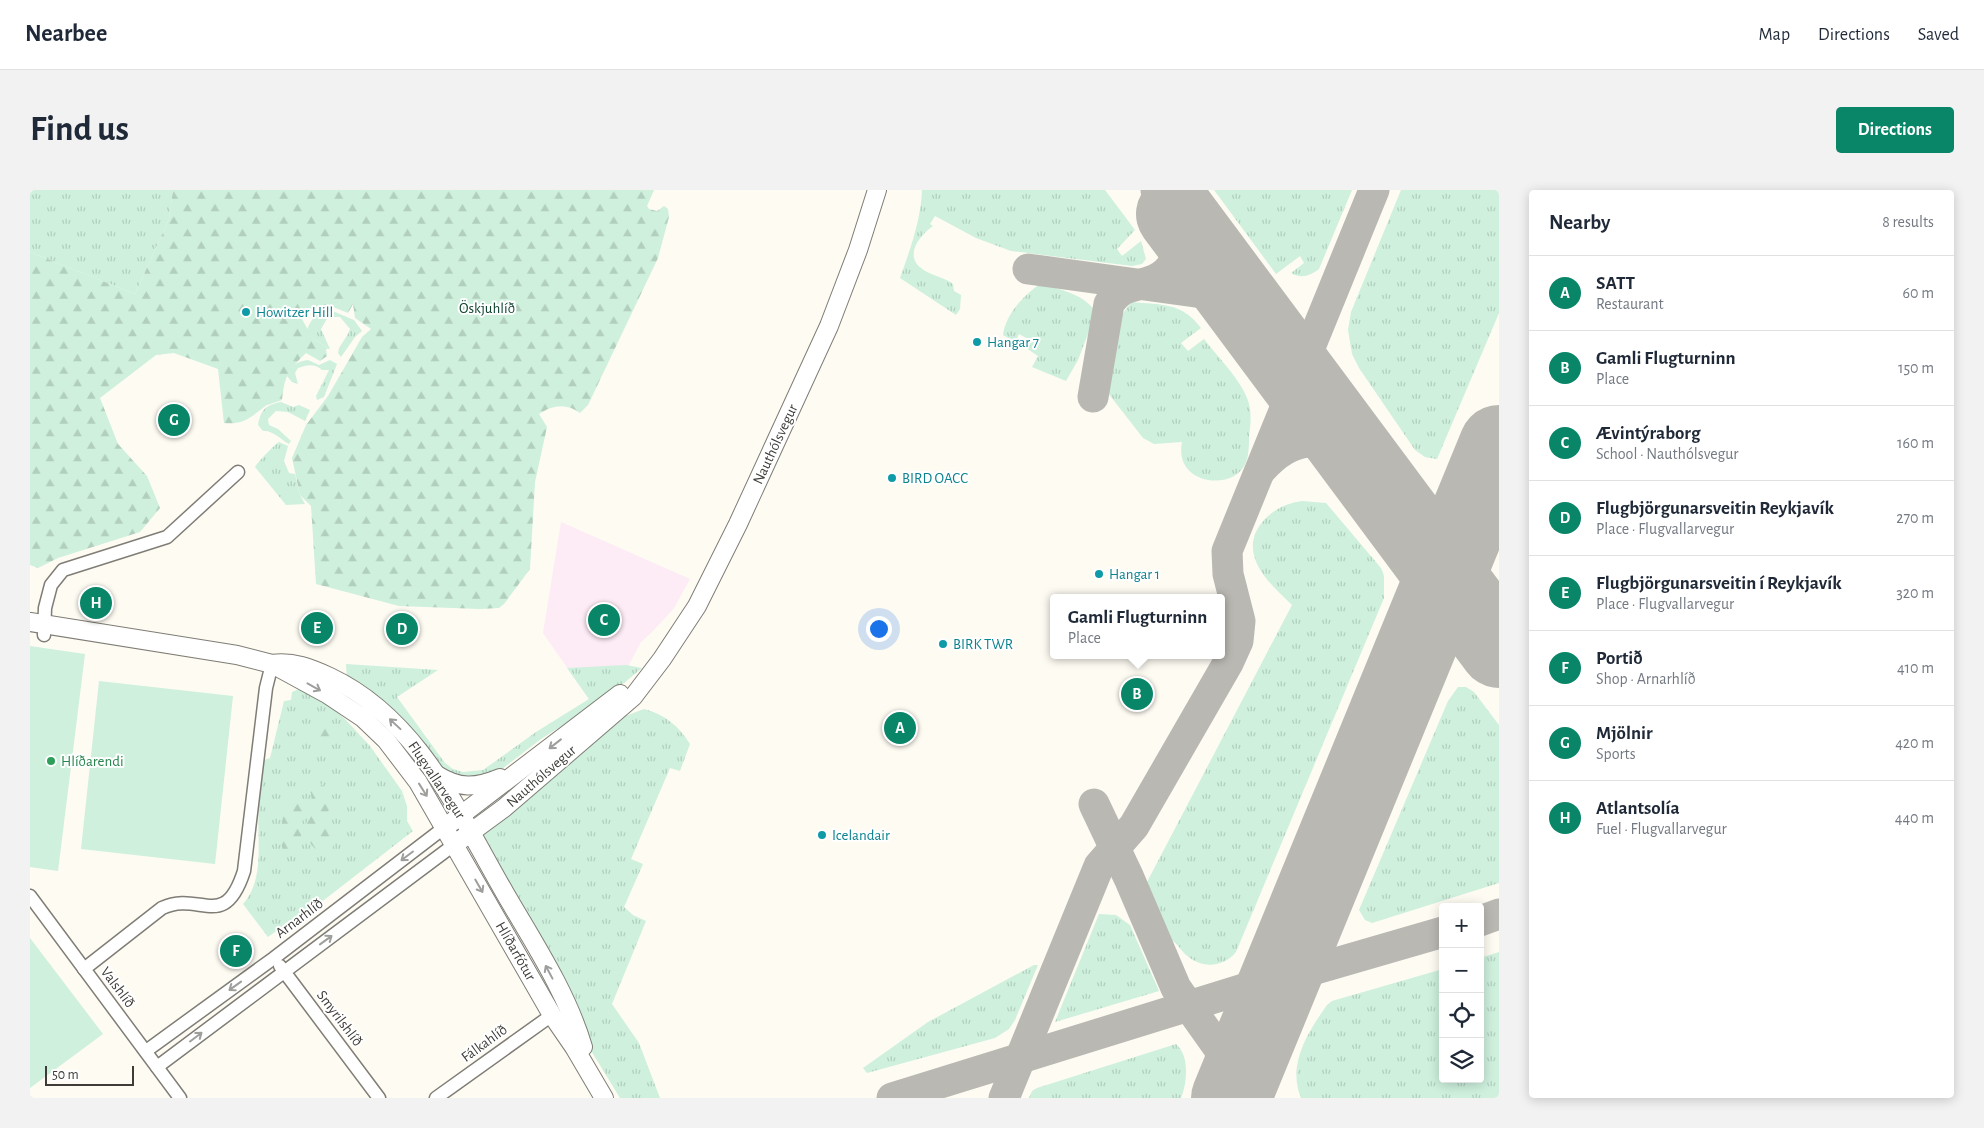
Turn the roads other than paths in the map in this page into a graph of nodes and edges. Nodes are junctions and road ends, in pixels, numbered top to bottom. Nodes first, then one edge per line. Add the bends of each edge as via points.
1 (877, 190) edge
2 (238, 472) dead end
3 (37, 629) edge
4 (272, 664) junction
5 (642, 682) junction
6 (523, 768) junction
7 (437, 775) junction
8 (461, 815) junction
9 (445, 827) junction
10 (471, 832) junction
11 (455, 844) junction
12 (30, 896) edge
13 (274, 958) junction
14 (84, 969) junction
15 (284, 971) junction
16 (552, 1015) junction
17 (146, 1051) junction
18 (157, 1067) junction
19 (590, 1073) junction
20 (180, 1098) edge
21 (380, 1098) edge
22 (436, 1098) edge
23 (604, 1098) edge

1 - 5 street, Nauthólsvegur via 829,326 738,524 697,606 662,659
2 - 3 street via 167,537 63,570 51,585
3 - 4 street, Flugvallarvegur via 124,638 237,655
7 -> 4 street, Flugvallarvegur via 407,736 361,695 310,669 285,662
4 -> 9 street, Flugvallarvegur via 327,694 368,722 403,760
4 - 14 street via 245,864 236,891 219,906 172,903 162,908
5 -> 6 street, Nauthólsvegur via 622,692
5 - 10 street, Nauthólsvegur via 623,706 504,808
6 - 7 street via 472,787 453,784
6 - 8 street, Nauthólsvegur
7 - 8 street, Flugvallarvegur
8 - 9 street, Nauthólsvegur
8 - 10 street, Flugvallarvegur
9 - 11 street, Hlíðarfótur
9 -> 13 street, Arnarhlíð
10 - 11 street, Nauthólsvegur
19 -> 10 street, Hlíðarfótur via 581,1040 562,996
15 -> 11 street
11 -> 16 street, Hlíðarfótur
12 - 14 street, Valshlíð
13 - 15 street, Smyrilshlíð
13 -> 17 street, Arnarhlíð
14 - 17 street, Valshlíð
18 -> 15 street
15 - 21 street, Smyrilshlíð
16 - 19 street, Hlíðarfótur
16 - 22 street, Fálkahlíð
17 - 18 street, Valshlíð
18 - 20 street, Valshlíð
19 - 23 street, Hlíðarfótur

